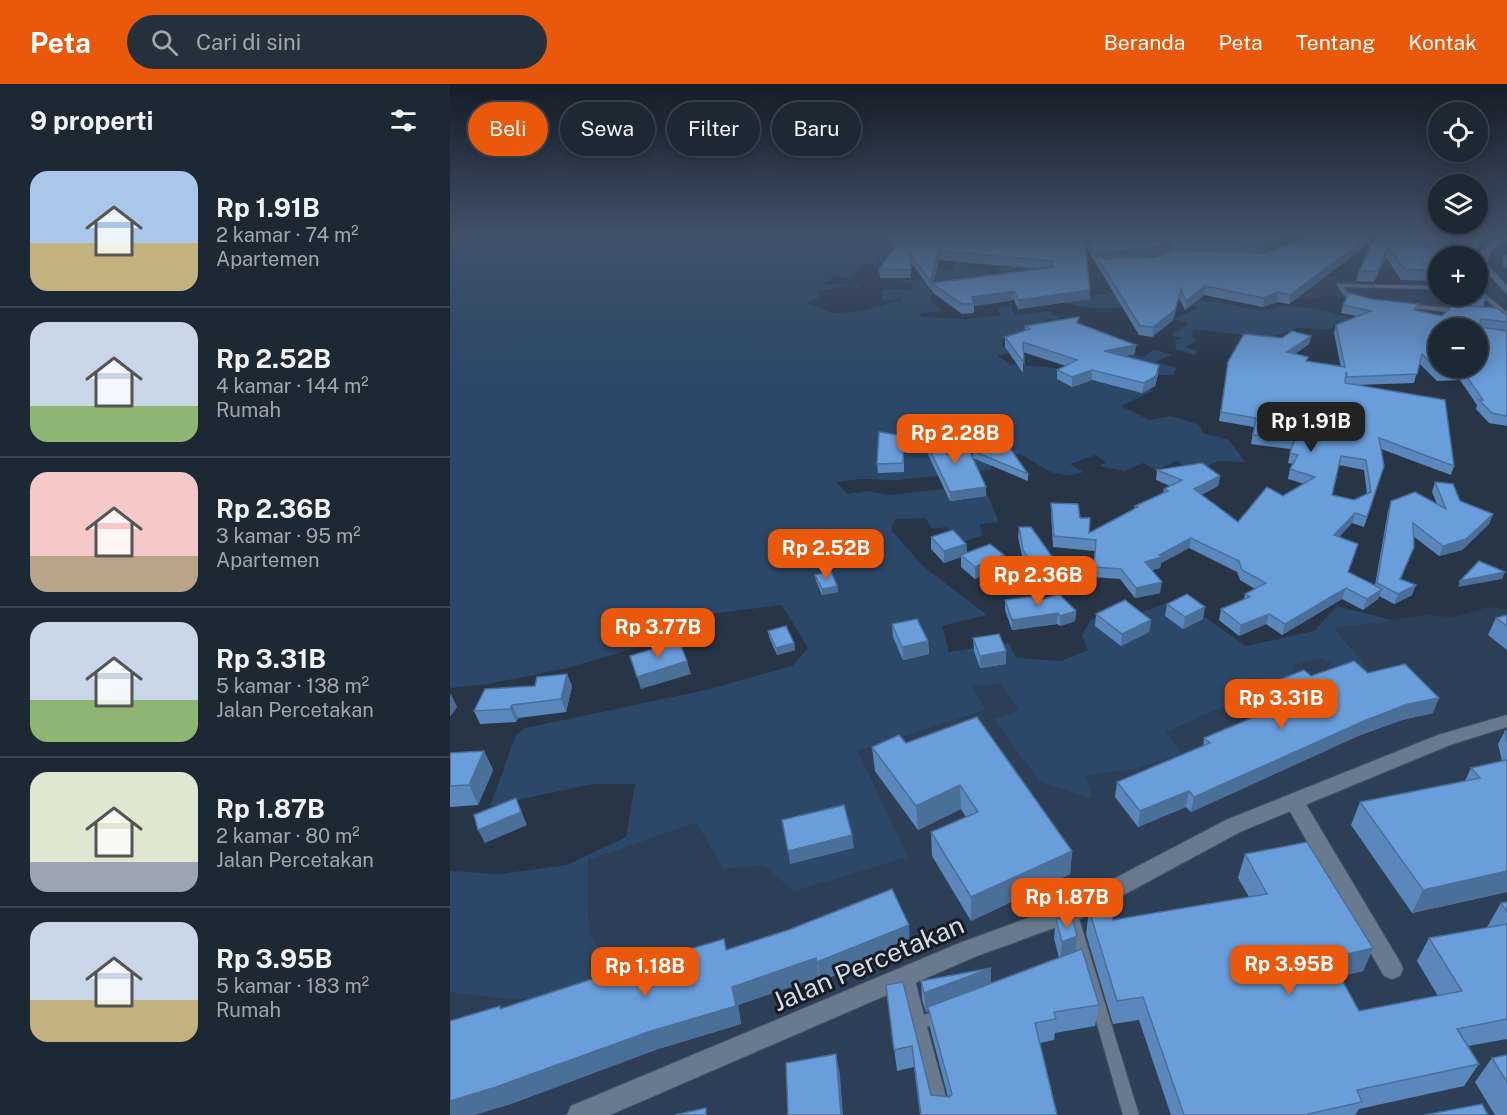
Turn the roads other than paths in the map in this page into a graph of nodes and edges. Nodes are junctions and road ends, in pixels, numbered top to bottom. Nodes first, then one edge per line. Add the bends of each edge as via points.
1 (1428, 288) edge
2 (1488, 299) edge
3 (1361, 301) edge
4 (1392, 305) edge
5 (1471, 311) edge
6 (1493, 313) edge
7 (1506, 314) edge
8 (1507, 721) edge
9 (1294, 801) junction
10 (1071, 912) junction
11 (1392, 969) dead end
12 (908, 976) junction
13 (953, 1011) edge
14 (920, 1023) junction
15 (580, 1115) edge
16 (943, 1115) edge
17 (1131, 1115) edge

1 - 3 lane via 1340,285 1348,297
2 - 7 lane
4 - 5 lane
6 - 7 lane
8 - 9 street, Jalan Percetakan via 1444,740
9 - 10 street, Jalan Percetakan via 1233,826
9 - 11 street
10 - 12 street, Jalan Percetakan
10 - 17 lane via 1080,962
12 - 14 lane
12 - 15 street, Jalan Percetakan
13 - 14 lane
14 - 16 lane

